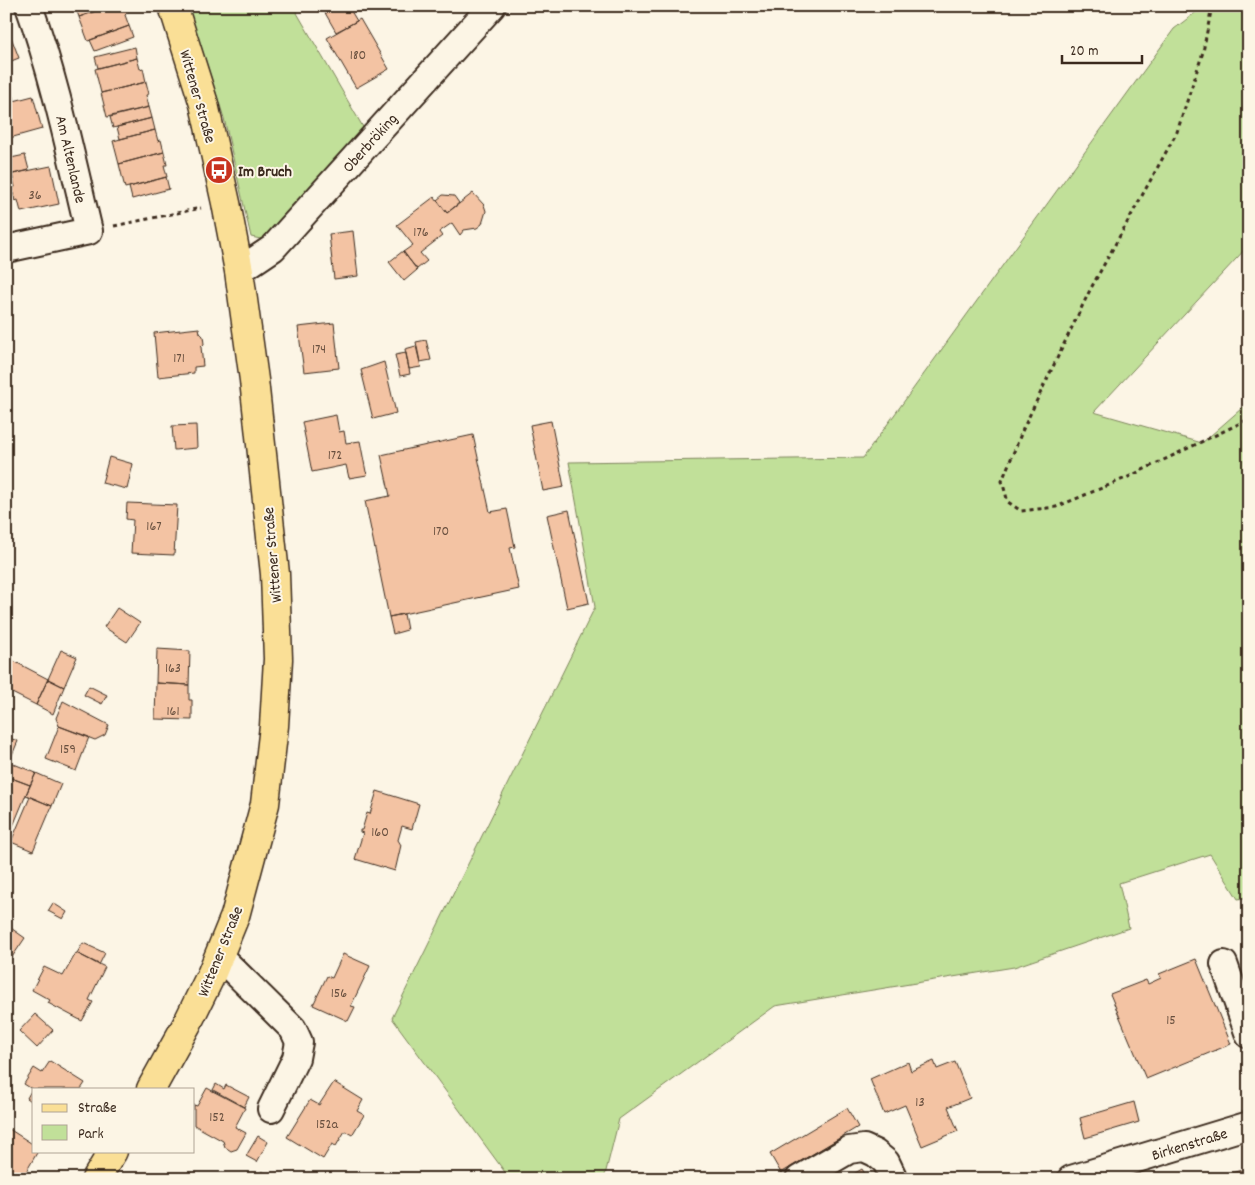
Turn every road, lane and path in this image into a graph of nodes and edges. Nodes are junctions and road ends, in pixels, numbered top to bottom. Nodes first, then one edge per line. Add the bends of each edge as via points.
1 (29, 6) edge
2 (173, 6) edge
3 (492, 6) edge
4 (1212, 6) edge
5 (226, 202) junction
6 (89, 231) junction
7 (6, 249) edge
8 (239, 271) junction
9 (1249, 419) edge
10 (219, 956) junction
11 (1224, 964) dead end
12 (1249, 1035) edge
13 (152, 1088) edge
14 (271, 1109) dead end
15 (1249, 1125) edge
16 (112, 1152) edge
17 (96, 1179) edge
18 (798, 1179) edge
19 (894, 1179) edge
20 (1071, 1179) edge

1 - 6 street, Am Altenlande via 64,125
2 - 5 main road, Wittener Straße via 204,104
3 - 8 street, Oberbröking via 273,248
4 - 9 path via 1203,52 1177,132 1090,290 1023,429 1002,481 1008,502 1022,511 1056,507 1126,478
5 - 6 path
5 - 8 main road, Wittener Straße
6 - 7 street
8 - 10 main road, Wittener Straße via 274,574 278,659 265,804 235,916
10 - 13 main road, Wittener Straße
10 - 14 street via 294,1029 299,1042 296,1058
11 - 12 street
15 - 20 street, Birkenstraße
16 - 17 main road
18 - 19 street via 849,1150 864,1148 886,1162

